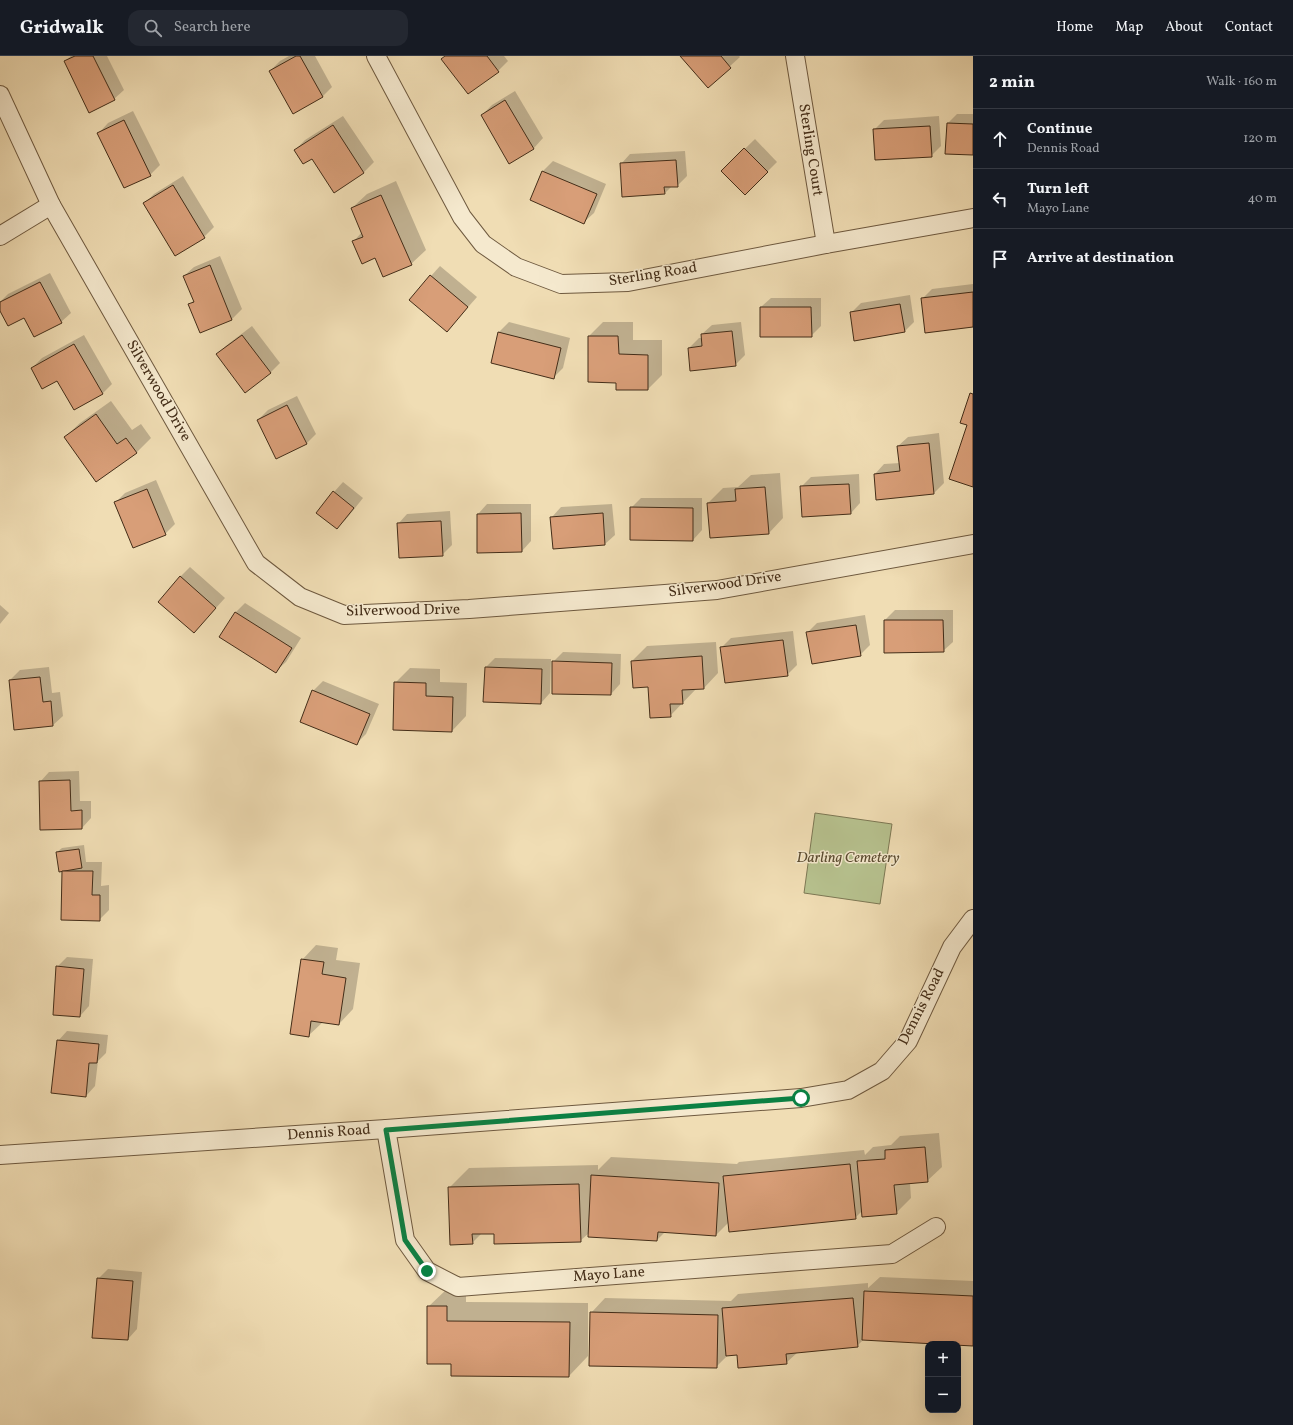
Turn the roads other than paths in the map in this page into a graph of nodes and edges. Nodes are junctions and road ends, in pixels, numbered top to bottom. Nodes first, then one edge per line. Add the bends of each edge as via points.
1 (376, 56) edge
2 (795, 56) edge
3 (0, 95) edge
4 (51, 205) junction
5 (973, 218) edge
6 (0, 236) edge
7 (826, 244) junction
8 (973, 544) edge
9 (973, 919) edge
10 (386, 1130) junction
11 (0, 1155) edge
12 (936, 1227) dead end

1 - 7 street, Sterling Road via 462,217 483,244 516,267 561,284 628,282
2 - 7 street, Sterling Court
3 - 4 street, Silverwood Drive
4 - 6 street
4 - 8 street, Silverwood Drive via 256,563 300,597 344,615 469,609 717,590
5 - 7 street, Sterling Road
9 - 10 street, Dennis Road via 952,947 908,1041 882,1071 848,1090 801,1098
10 - 11 street, Dennis Road
10 - 12 street, Mayo Lane via 405,1240 427,1271 458,1287 892,1254

